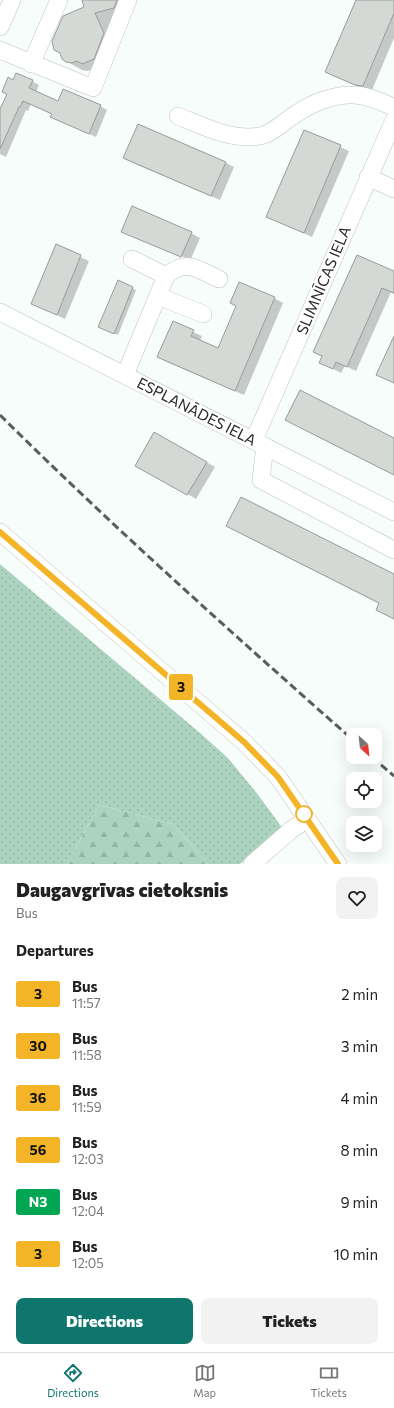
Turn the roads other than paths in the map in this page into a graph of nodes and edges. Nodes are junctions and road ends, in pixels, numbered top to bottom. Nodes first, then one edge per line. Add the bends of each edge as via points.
1 (12, 0) edge
2 (59, 0) edge
3 (128, 0) edge
4 (0, 27) edge
5 (0, 50) edge
6 (31, 64) junction
7 (394, 107) edge
8 (178, 116) dead end
9 (394, 120) edge
10 (368, 177) junction
11 (394, 189) edge
12 (132, 259) dead end
13 (166, 276) junction
14 (218, 279) dead end
15 (158, 296) junction
16 (0, 312) edge
17 (203, 314) dead end
18 (125, 375) junction
19 (259, 443) junction
20 (394, 512) edge
21 (0, 532) edge
22 (394, 550) edge
23 (307, 819) junction
24 (252, 864) edge
25 (338, 864) edge

1 - 4 street
2 - 6 street
3 - 6 street via 93,88
5 - 6 street
7 - 8 street via 354,94 331,98 314,104 260,136 239,137
9 - 10 street, SLIMNĪCAS IELA
10 - 11 street
10 - 19 street, SLIMNĪCAS IELA
12 - 13 street
13 - 14 street via 174,269 187,265
13 - 15 street
15 - 17 street
15 - 18 street
16 - 18 street, ESPLANĀDES IELA
18 - 19 street, ESPLANĀDES IELA
19 - 20 street, ESPLANĀDES IELA
19 - 22 street, SLIMNĪCAS IELA via 261,480
21 - 23 street via 244,742 278,777
23 - 24 street
23 - 25 street

